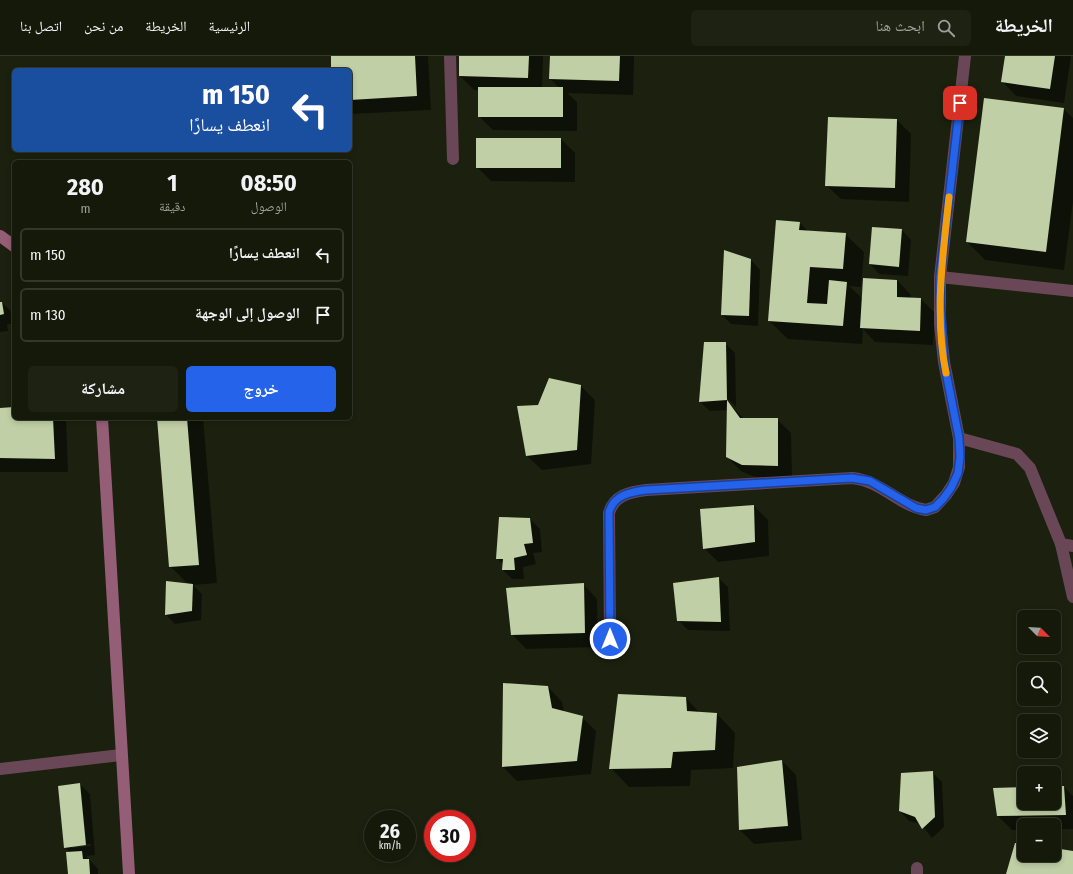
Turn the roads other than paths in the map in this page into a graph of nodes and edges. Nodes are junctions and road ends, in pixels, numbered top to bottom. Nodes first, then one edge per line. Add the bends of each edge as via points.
1 (450, 56) edge
2 (965, 56) edge
3 (453, 159) dead end
4 (0, 236) edge
5 (12, 245) edge
6 (940, 277) junction
7 (1073, 291) edge
8 (102, 420) edge
9 (959, 438) junction
10 (1067, 545) edge
11 (1073, 596) edge
12 (610, 639) dead end
13 (122, 755) junction
14 (0, 769) edge
15 (129, 874) edge

1 - 3 street
2 - 6 street
4 - 5 street
6 - 7 street
6 - 9 street via 940,324 944,362
8 - 13 street
9 - 10 street via 1021,457 1030,468
9 - 12 street via 959,467 954,484 938,504 926,510 916,508 870,481 852,478 646,490 622,496 609,512
10 - 11 street
13 - 14 street
13 - 15 street

